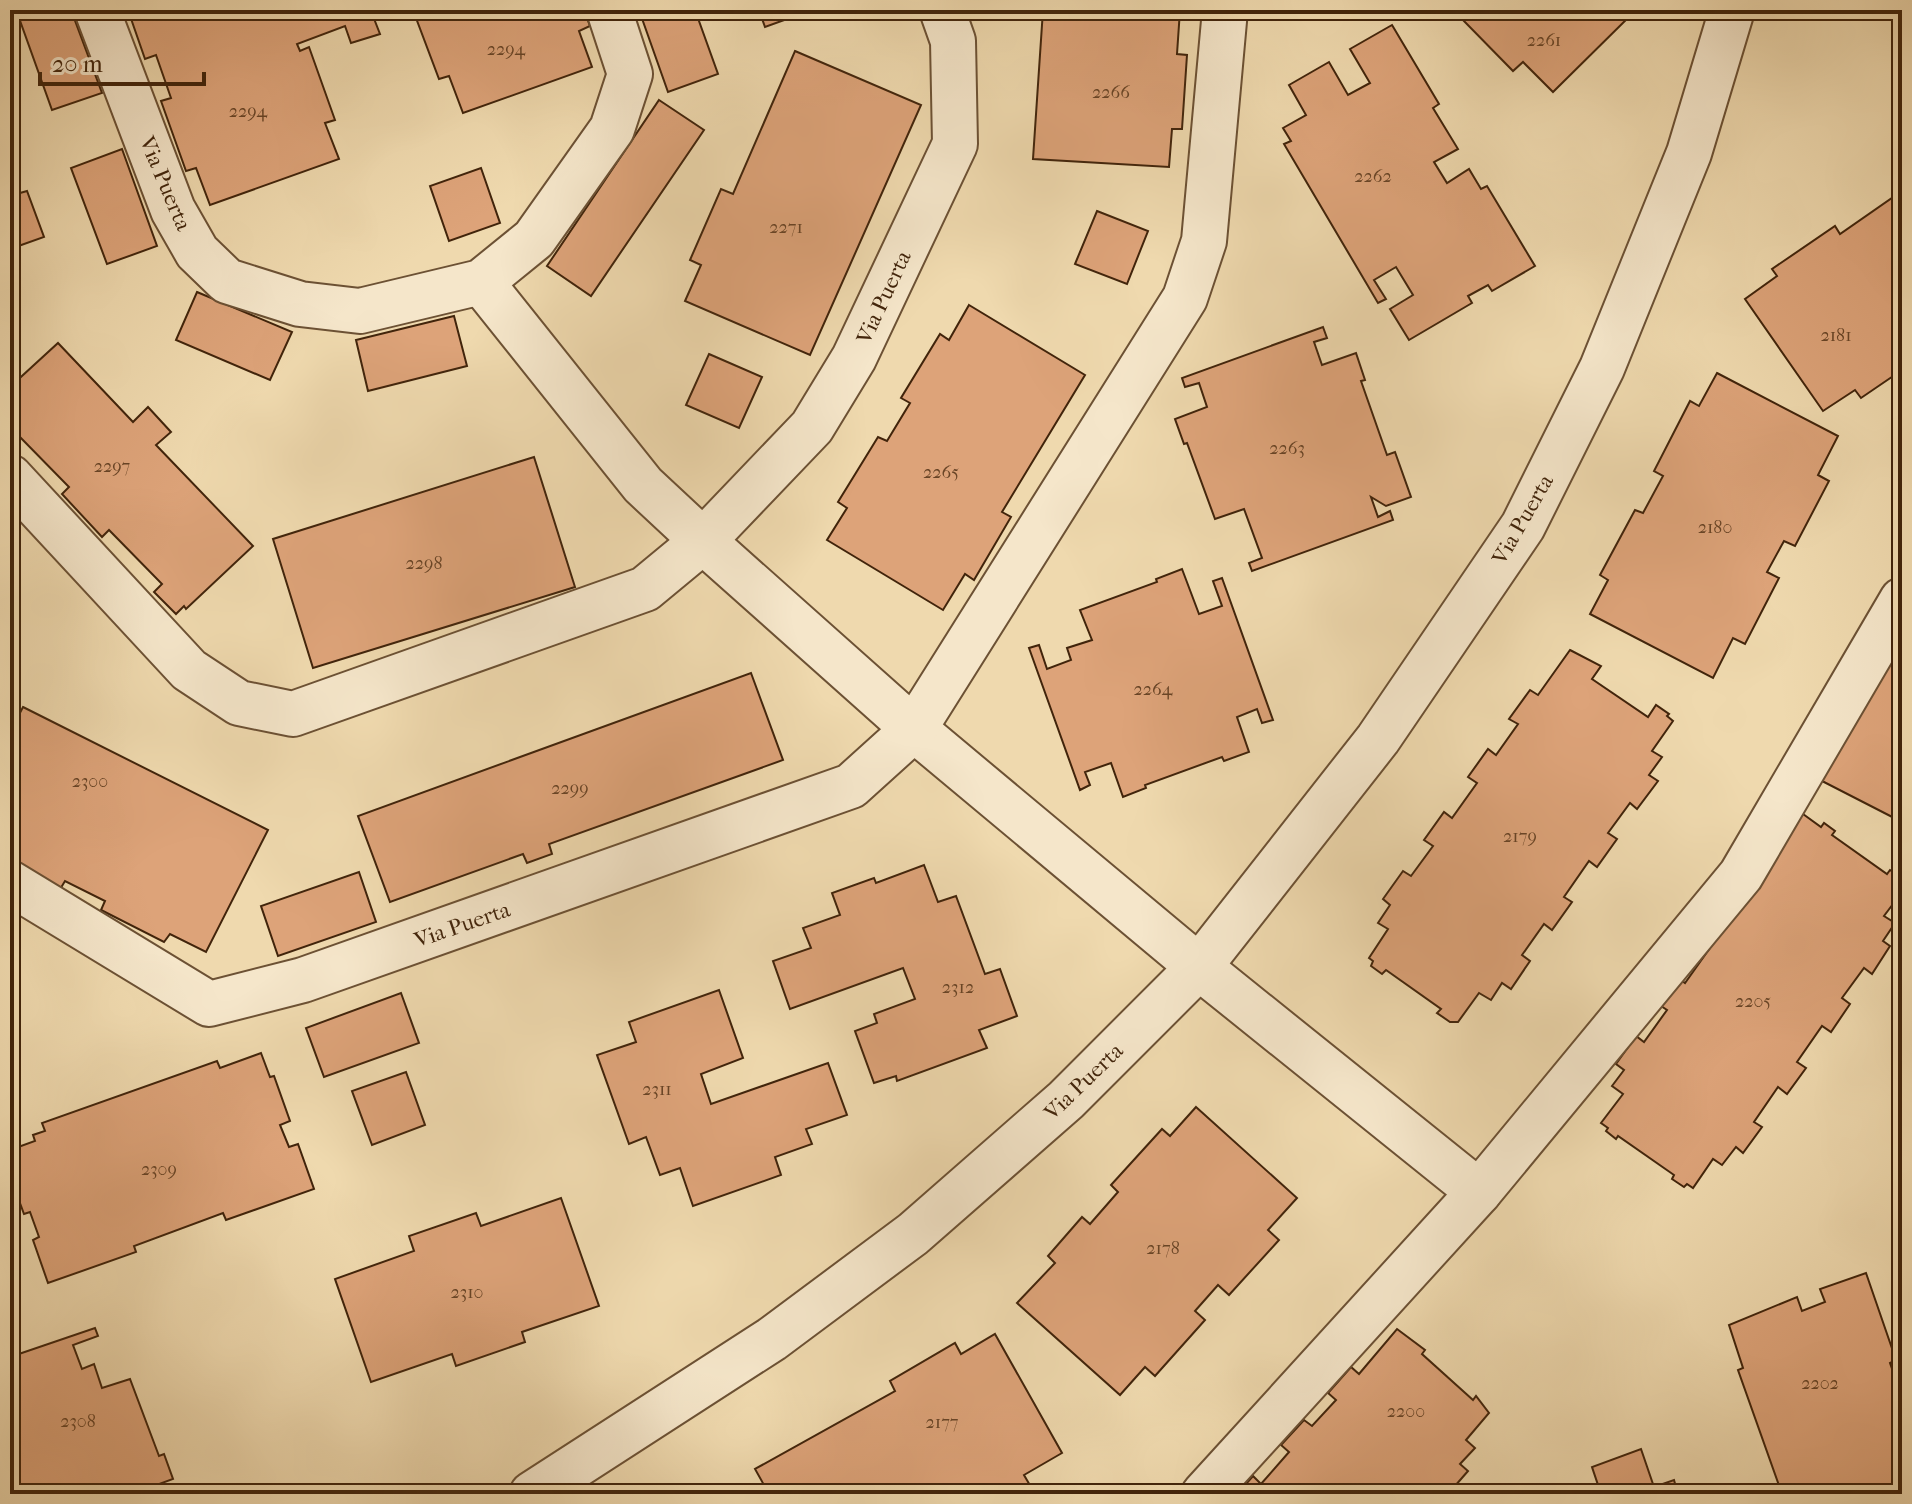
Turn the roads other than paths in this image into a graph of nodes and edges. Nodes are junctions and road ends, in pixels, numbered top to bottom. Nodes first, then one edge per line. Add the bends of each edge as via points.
1 (97, 10) edge
2 (609, 10) edge
3 (942, 10) edge
4 (1225, 10) edge
5 (1732, 10) edge
6 (481, 282) junction
7 (10, 477) edge
8 (703, 541) junction
9 (1902, 600) edge
10 (914, 729) junction
11 (10, 883) edge
12 (1199, 967) junction
13 (1479, 1192) junction
14 (537, 1493) edge
15 (1204, 1494) edge

1 - 6 street, Via Puerta via 173,210 197,252 227,281 300,304 360,311
2 - 6 street, Via Puerta via 630,74 612,129 534,239
3 - 8 street, Via Puerta via 953,41 955,144 854,358 812,427
4 - 10 street, Via Puerta via 1204,241 1185,298
5 - 12 street, Via Puerta via 1684,168 1602,368 1523,526 1378,739
6 - 8 street via 643,485
7 - 8 street, Via Puerta via 189,670 239,703 293,714 645,589
8 - 10 street
9 - 13 street via 1741,875
10 - 11 street, Via Puerta via 851,786 303,980 209,1004
10 - 12 street
12 - 13 street
12 - 14 street, Via Puerta via 1066,1100 913,1234 772,1339
13 - 15 street

